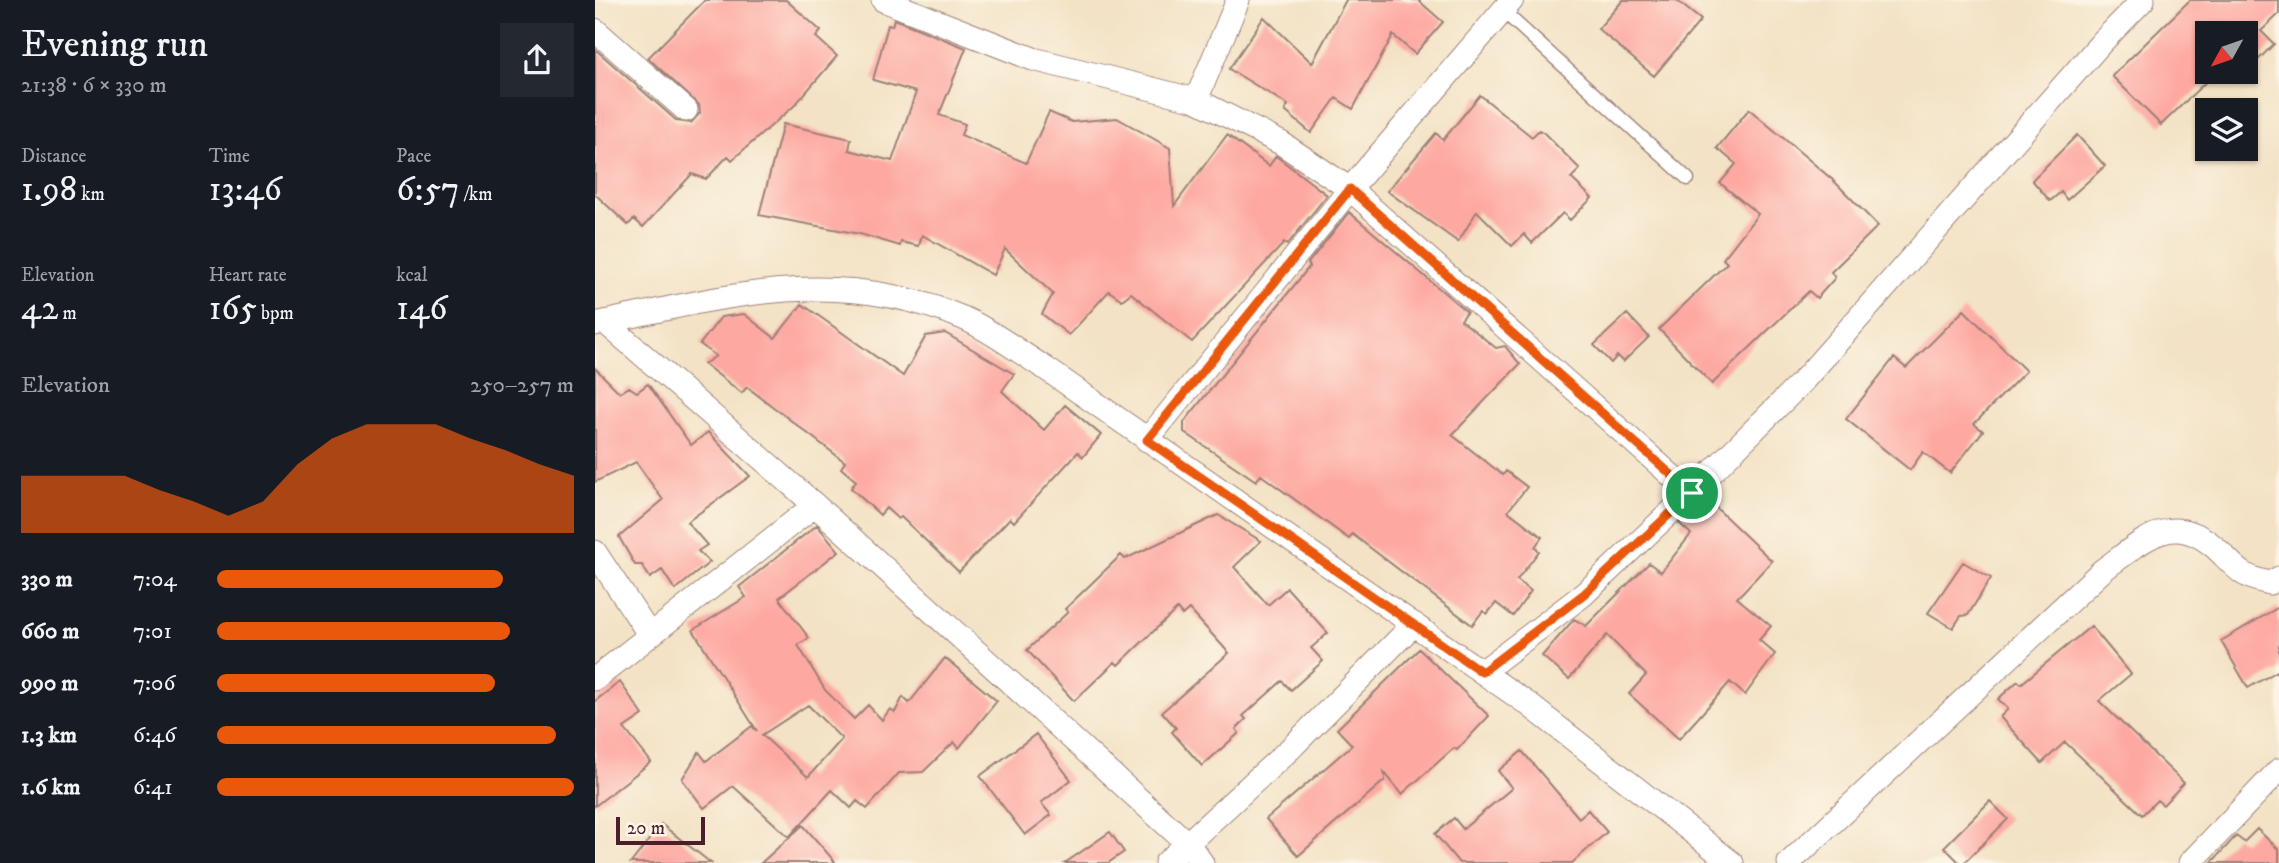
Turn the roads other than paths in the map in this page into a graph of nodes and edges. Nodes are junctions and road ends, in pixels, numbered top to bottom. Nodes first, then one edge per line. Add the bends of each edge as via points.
1 (883, 0) edge
2 (1238, 0) edge
3 (2143, 0) edge
4 (1507, 6) edge
5 (924, 7) edge
6 (595, 30) edge
7 (1196, 100) junction
8 (686, 110) dead end
9 (1688, 179) dead end
10 (1350, 189) junction
11 (600, 323) edge
12 (1147, 440) junction
13 (1692, 493) junction
14 (815, 505) junction
15 (595, 552) edge
16 (2279, 578) edge
17 (1414, 624) junction
18 (649, 635) junction
19 (1482, 672) junction
20 (595, 679) edge
21 (2279, 771) edge
22 (1188, 844) junction
23 (1165, 863) edge
24 (1202, 863) edge
25 (1732, 863) edge
26 (1789, 863) edge
27 (2190, 863) edge

1 - 5 street
2 - 7 street
3 - 13 street via 1802,382
4 - 9 lane
4 - 10 street
5 - 7 street via 1033,59
6 - 8 street
7 - 10 street via 1281,143
10 - 12 street
10 - 13 street
11 - 12 street via 769,290 833,287 897,297 964,318
11 - 14 street
12 - 17 street
13 - 19 street via 1584,594
14 - 18 street
14 - 22 street
15 - 18 street
16 - 26 street via 2270,583 2247,578 2195,532 2177,528 2145,539 2103,570
17 - 19 street
17 - 22 street
18 - 20 street
19 - 25 street
21 - 27 street
22 - 23 street
22 - 24 street

